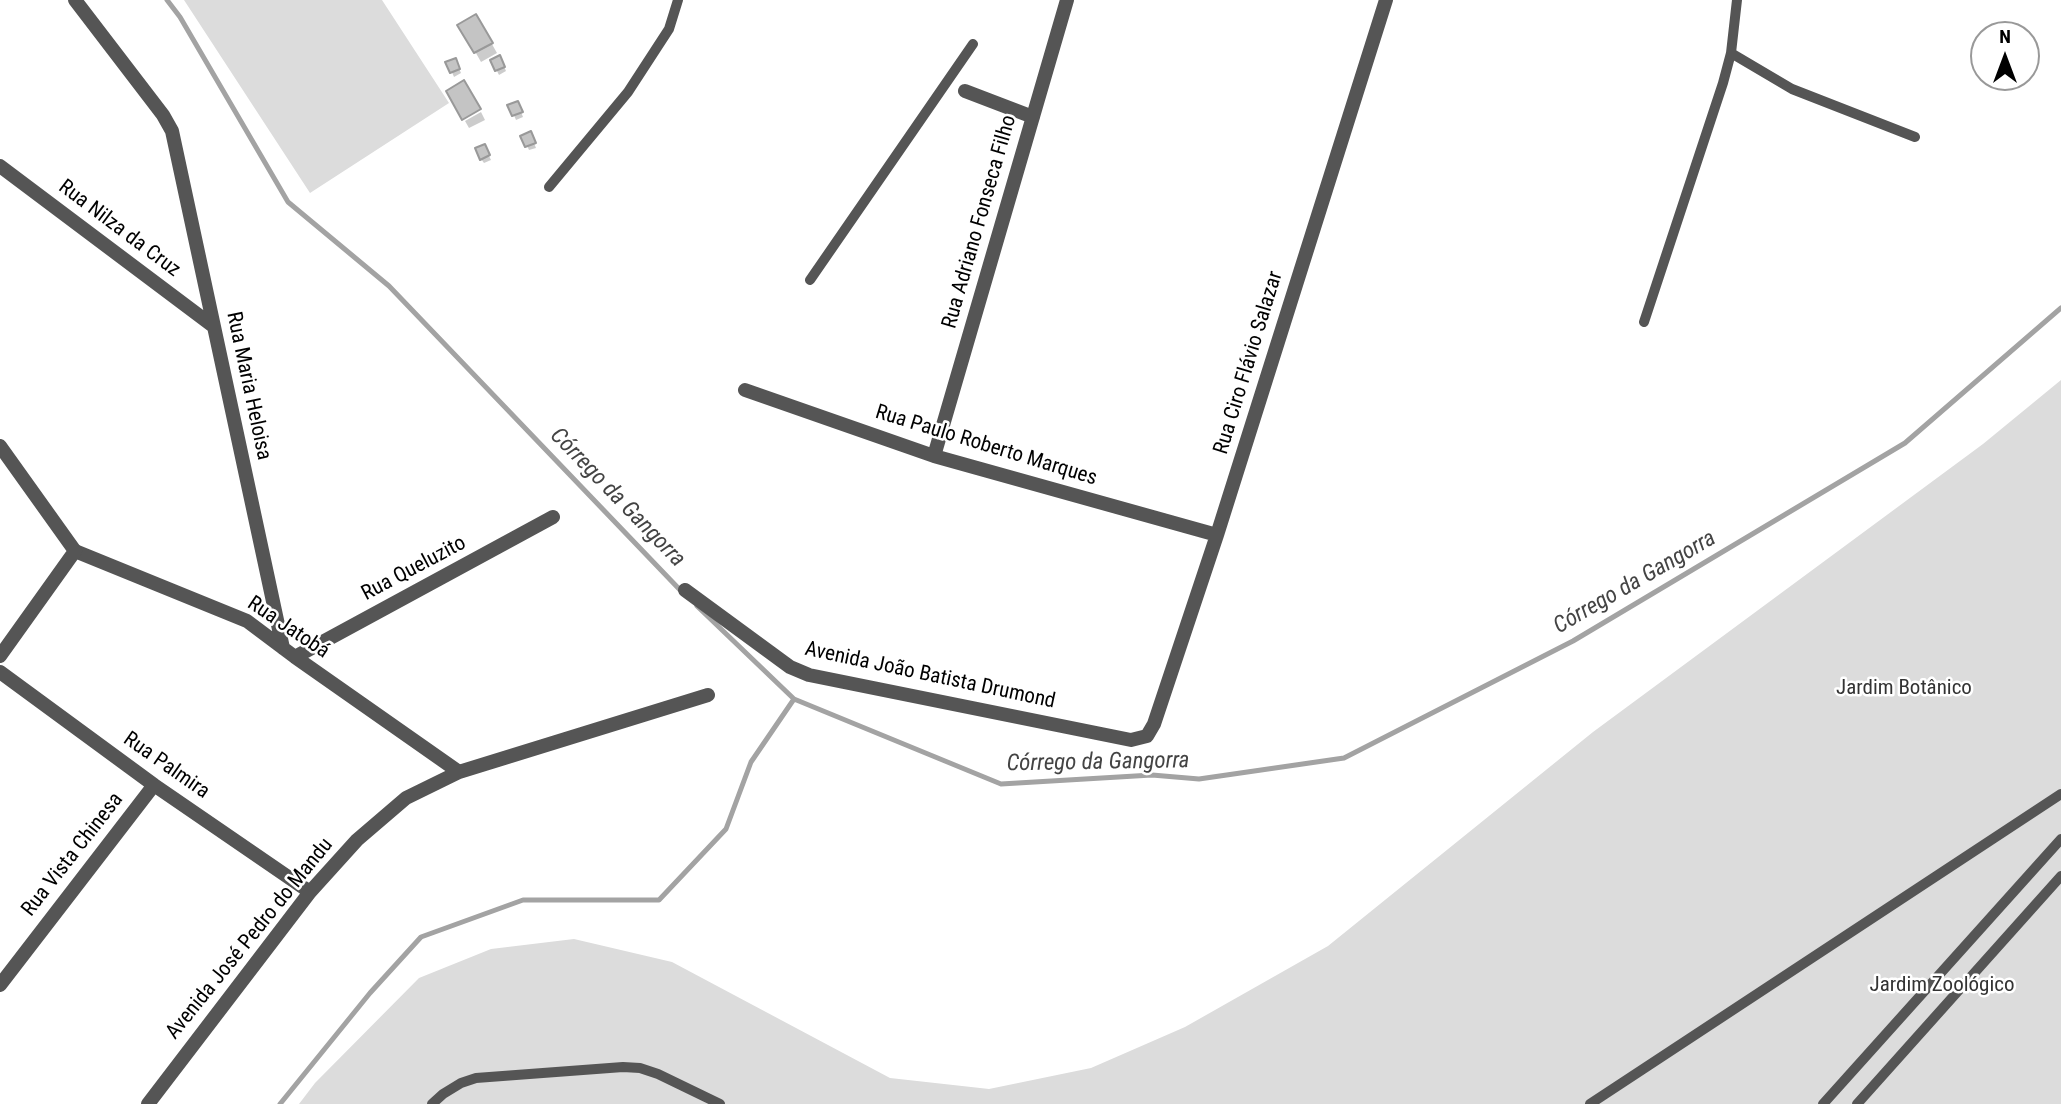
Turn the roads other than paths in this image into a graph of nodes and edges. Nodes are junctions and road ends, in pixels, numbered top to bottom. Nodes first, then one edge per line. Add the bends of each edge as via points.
1 (75, 0) edge
2 (678, 0) edge
3 (1067, 0) edge
4 (1386, 0) edge
5 (1737, 0) edge
6 (973, 44) dead end
7 (1731, 53) junction
8 (947, 82) junction
9 (965, 91) joint
10 (1033, 117) junction
11 (1915, 137) dead end
12 (0, 166) edge
13 (549, 187) dead end
14 (810, 280) dead end
15 (1644, 322) dead end
16 (213, 326) junction
17 (745, 390) dead end
18 (0, 446) edge
19 (934, 456) junction
20 (553, 517) dead end
21 (1217, 535) junction
22 (75, 551) junction
23 (685, 590) dead end
24 (289, 653) junction
25 (0, 656) edge
26 (0, 672) edge
27 (708, 695) dead end
28 (1147, 736) joint
29 (459, 772) junction
30 (154, 785) junction
31 (2061, 794) edge
32 (2061, 839) edge
33 (2061, 876) edge
34 (310, 892) junction
35 (0, 985) edge
36 (148, 1104) edge
37 (432, 1104) edge
38 (720, 1104) edge
39 (1590, 1104) edge
40 (1823, 1104) edge
41 (1857, 1104) edge

1 - 16 street, Rua Maria Heloisa via 172,131
2 - 13 lane via 669,29 628,92
3 - 10 street, Rua Adriano Fonseca Filho
4 - 21 street, Rua Ciro Flávio Salazar
5 - 7 lane
6 - 8 lane
7 - 11 lane via 1793,89
7 - 15 lane
8 - 9 lane
8 - 14 lane
9 - 10 street
10 - 19 street, Rua Adriano Fonseca Filho
12 - 16 street, Rua Nilza da Cruz
16 - 24 street, Rua Maria Heloisa
17 - 19 street, Rua Paulo Roberto Marques
18 - 22 street
19 - 21 street, Rua Paulo Roberto Marques
20 - 24 street, Rua Queluzito
21 - 28 street, Rua Ciro Flávio Salazar
22 - 24 street, Rua Jatobá via 247,621
22 - 25 street
23 - 28 street, Avenida João Batista Drumond via 790,667 809,675 1131,740
24 - 29 street, Rua Jatobá
26 - 30 street, Rua Palmira
27 - 29 street, Avenida José Pedro do Mandu
29 - 34 street, Avenida José Pedro do Mandu via 406,798 357,840
30 - 34 street, Rua Palmira
30 - 35 street, Rua Vista Chinesa
31 - 39 lane
32 - 40 lane
33 - 41 lane
34 - 36 street, Avenida José Pedro do Mandu
37 - 38 lane via 476,1078 623,1066 658,1074

